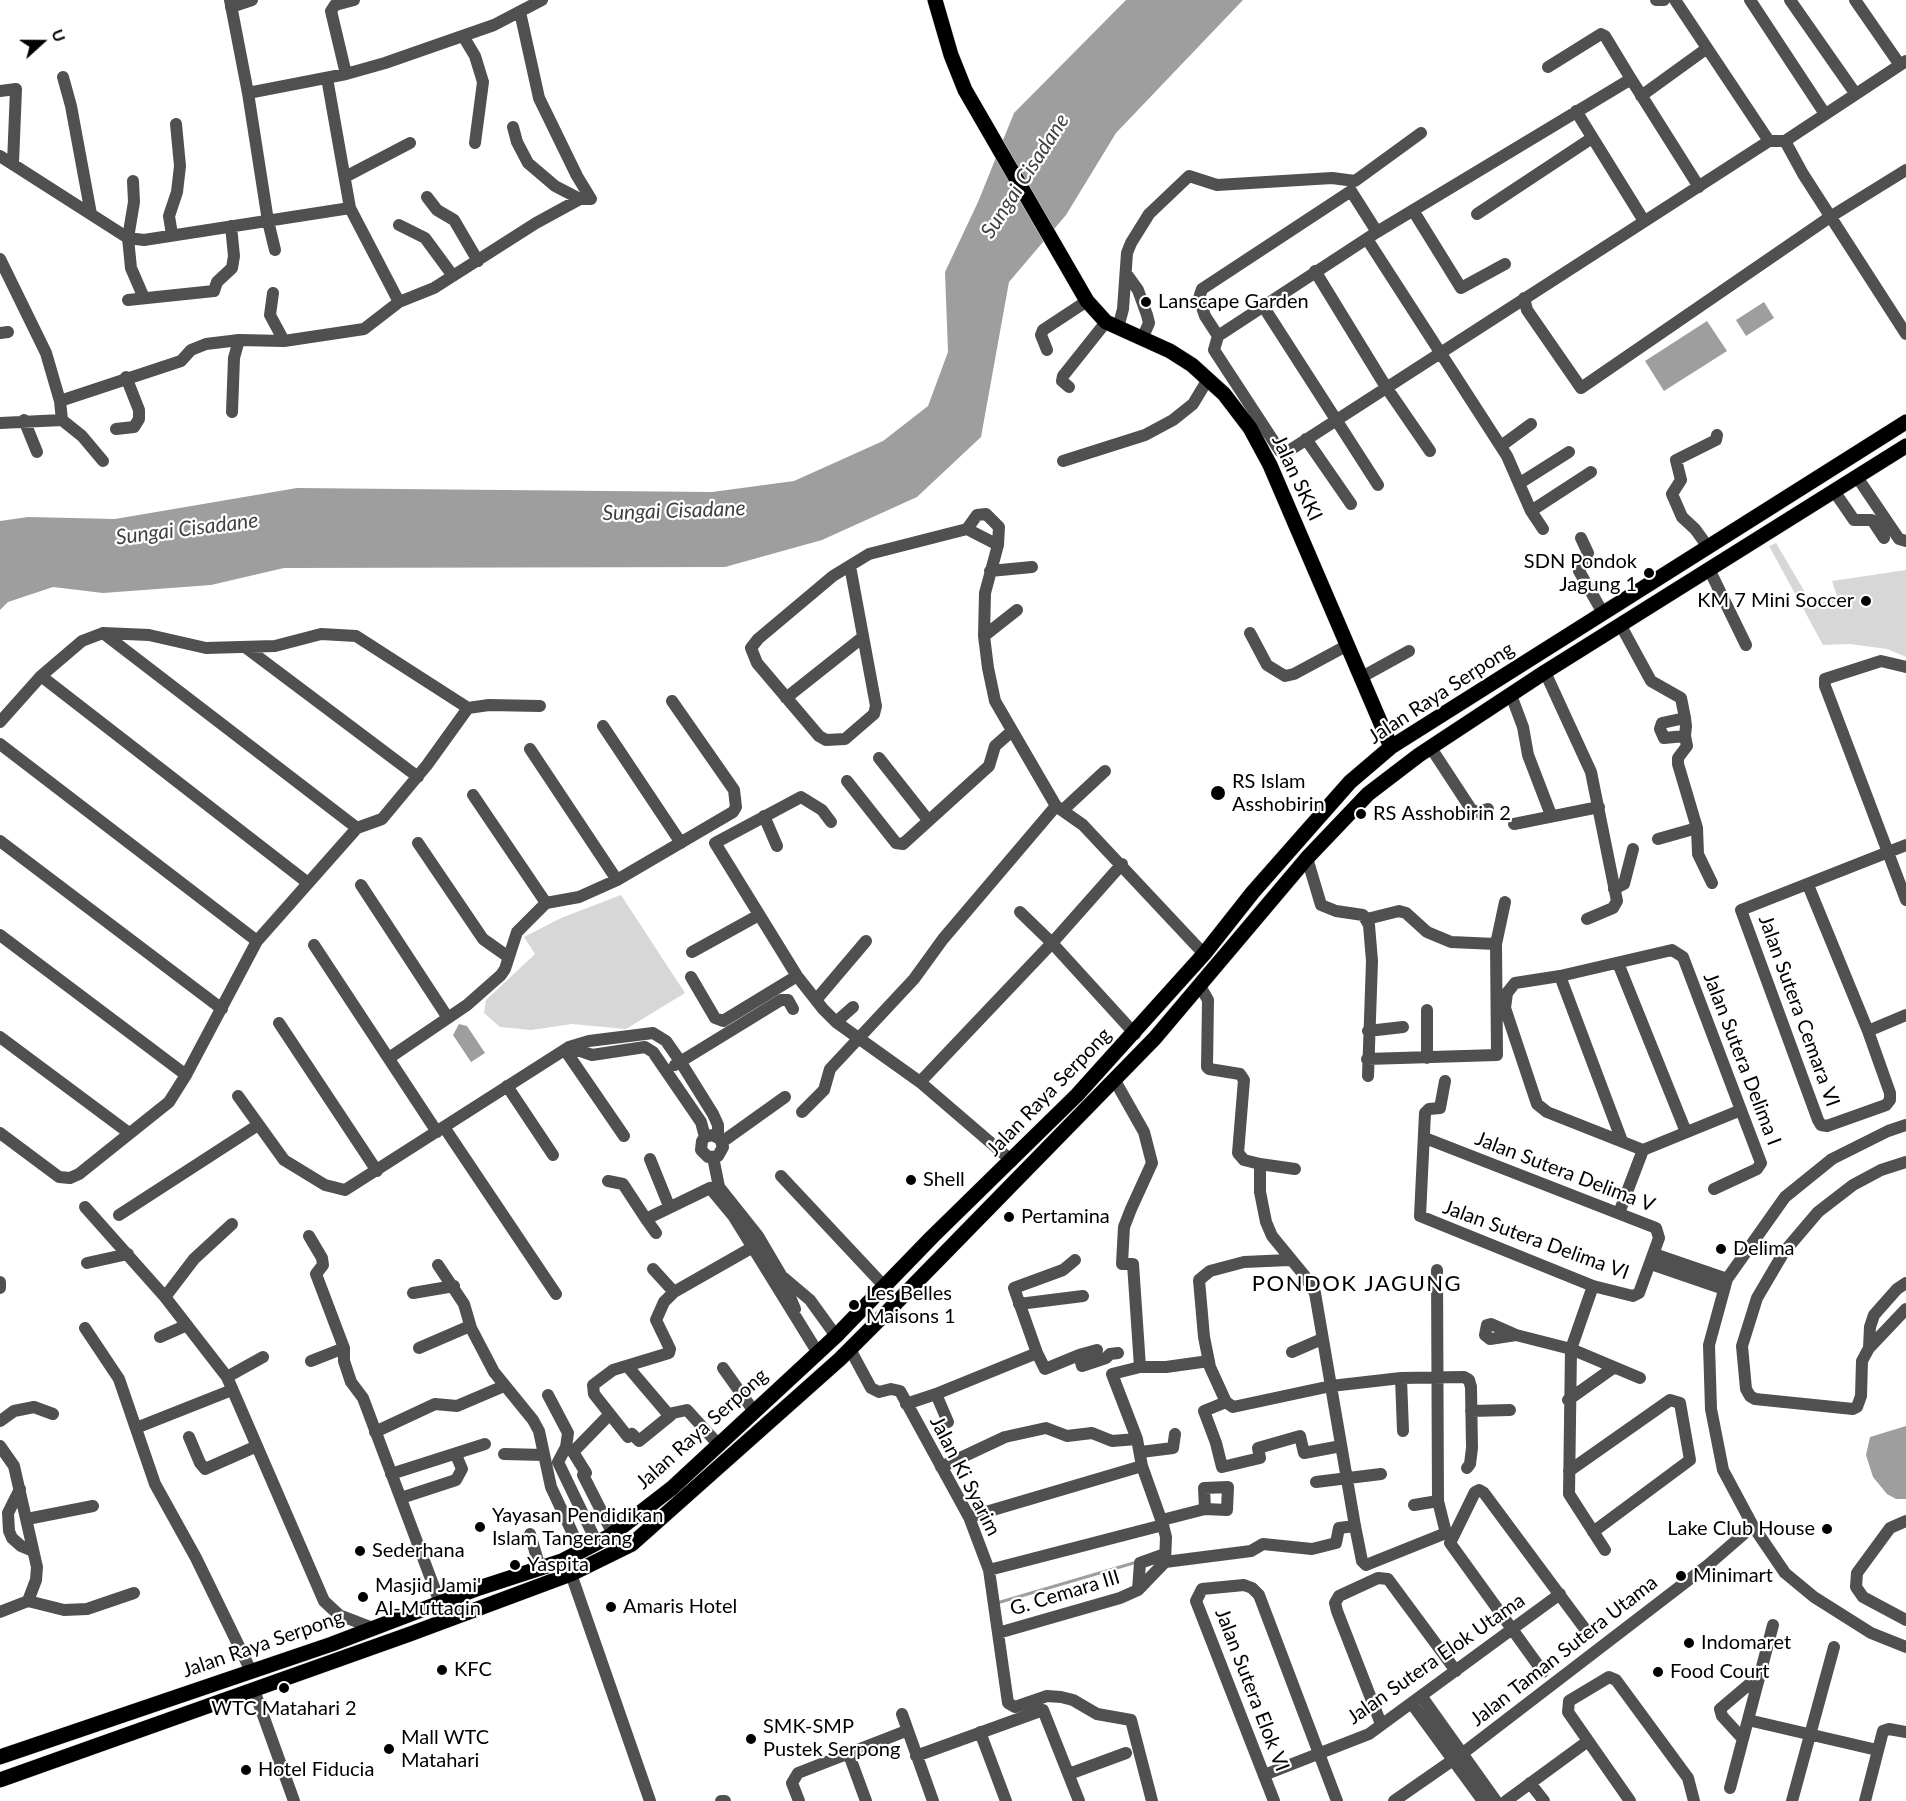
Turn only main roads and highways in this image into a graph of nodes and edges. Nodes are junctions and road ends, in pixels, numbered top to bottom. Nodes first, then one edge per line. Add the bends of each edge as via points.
1 (935, 0) edge
2 (1906, 423) edge
3 (1906, 446) edge
4 (1391, 747) junction
5 (1281, 860) junction
6 (1293, 874) junction
7 (791, 1377) junction
8 (803, 1392) junction
9 (497, 1582) junction
10 (503, 1599) junction
11 (65, 1734) junction
12 (72, 1755) junction
13 (0, 1757) edge
14 (0, 1779) edge

1 - 4 main road, Jalan SKKI via 965,90 1085,297 1112,325 1170,351 1208,379 1237,410 1270,465
2 - 4 main road, Jalan Raya Serpong
3 - 6 main road, Jalan Raya Serpong via 1620,624 1431,748 1368,794
4 - 5 main road, Jalan Raya Serpong via 1332,801
5 - 6 main road
5 - 7 main road, Jalan Raya Serpong via 1135,1034 1012,1161
6 - 8 main road, Jalan Raya Serpong via 1200,986 1114,1079 850,1349
7 - 8 main road
7 - 9 main road, Jalan Raya Serpong via 672,1488 613,1534 540,1568
8 - 10 main road, Jalan Raya Serpong via 632,1544 571,1574
9 - 10 main road
9 - 11 main road, Jalan Raya Serpong
10 - 12 main road, Jalan Raya Serpong
11 - 12 main road
11 - 13 main road, Jalan Raya Serpong
12 - 14 main road, Jalan Raya Serpong

